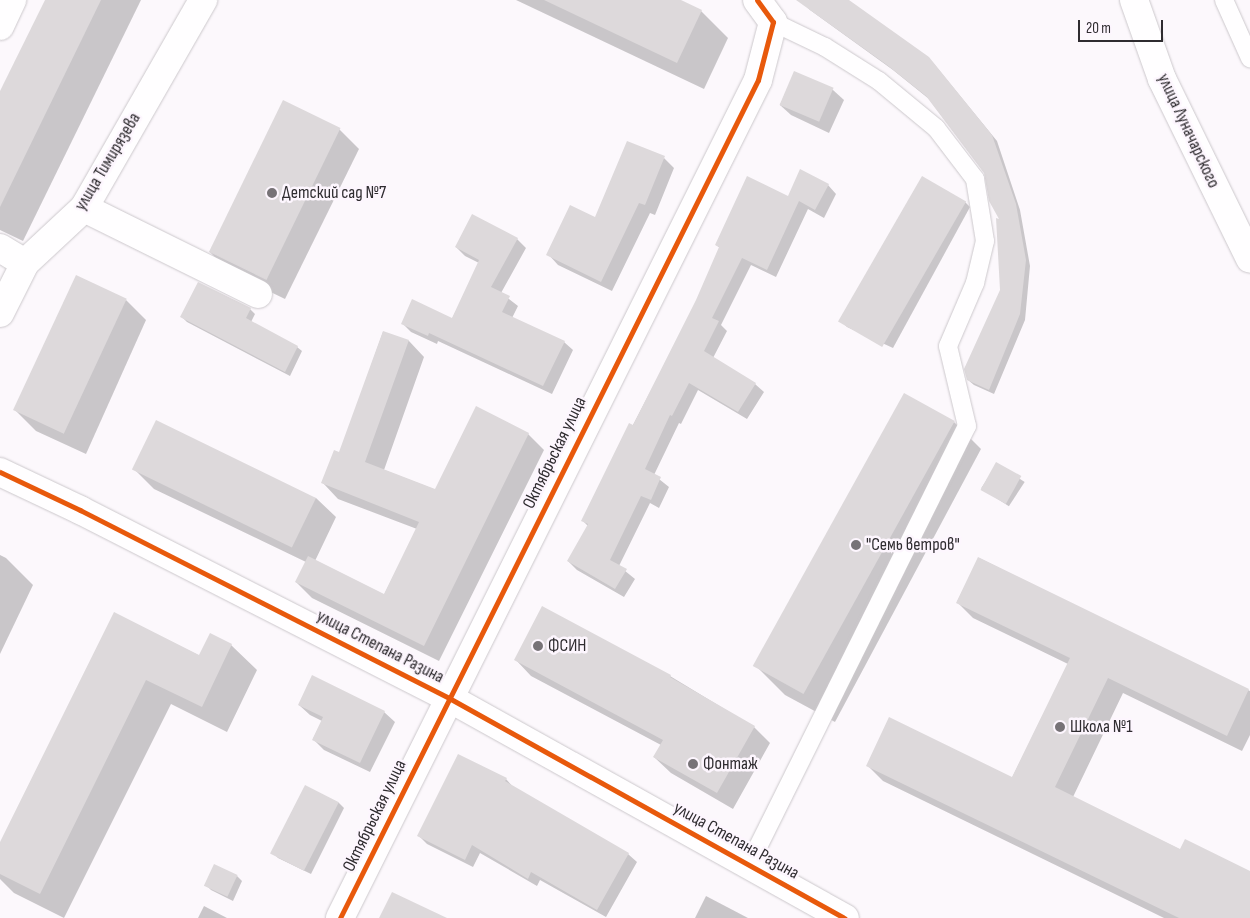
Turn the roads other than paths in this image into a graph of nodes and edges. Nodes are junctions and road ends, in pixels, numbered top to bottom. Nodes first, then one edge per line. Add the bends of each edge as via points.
1 (12, 0) edge
2 (203, 0) edge
3 (757, 0) edge
4 (1134, 0) edge
5 (1224, 0) edge
6 (773, 22) junction
7 (0, 26) edge
8 (1250, 58) edge
9 (84, 208) junction
10 (0, 248) edge
11 (1250, 259) edge
12 (25, 263) junction
13 (258, 294) dead end
14 (0, 313) edge
15 (0, 472) edge
16 (449, 698) junction
17 (749, 864) junction
18 (340, 918) edge
19 (845, 918) edge

1 - 7 street
2 - 9 street, улица Тимирязева
3 - 6 street
4 - 11 street, улица Луначарского via 1162,79
5 - 8 lane
6 - 16 street, Октябрьская улица via 758,80
6 - 17 lane via 825,47 879,81 936,128 975,179 985,241 975,283 948,346 967,426
9 - 12 street, улица Тимирязева
9 - 13 street
10 - 12 street
12 - 14 street, улица Тимирязева
15 - 16 street, улица Степана Разина
16 - 17 street, улица Степана Разина
16 - 18 street, Октябрьская улица
17 - 19 street, улица Степана Разина

